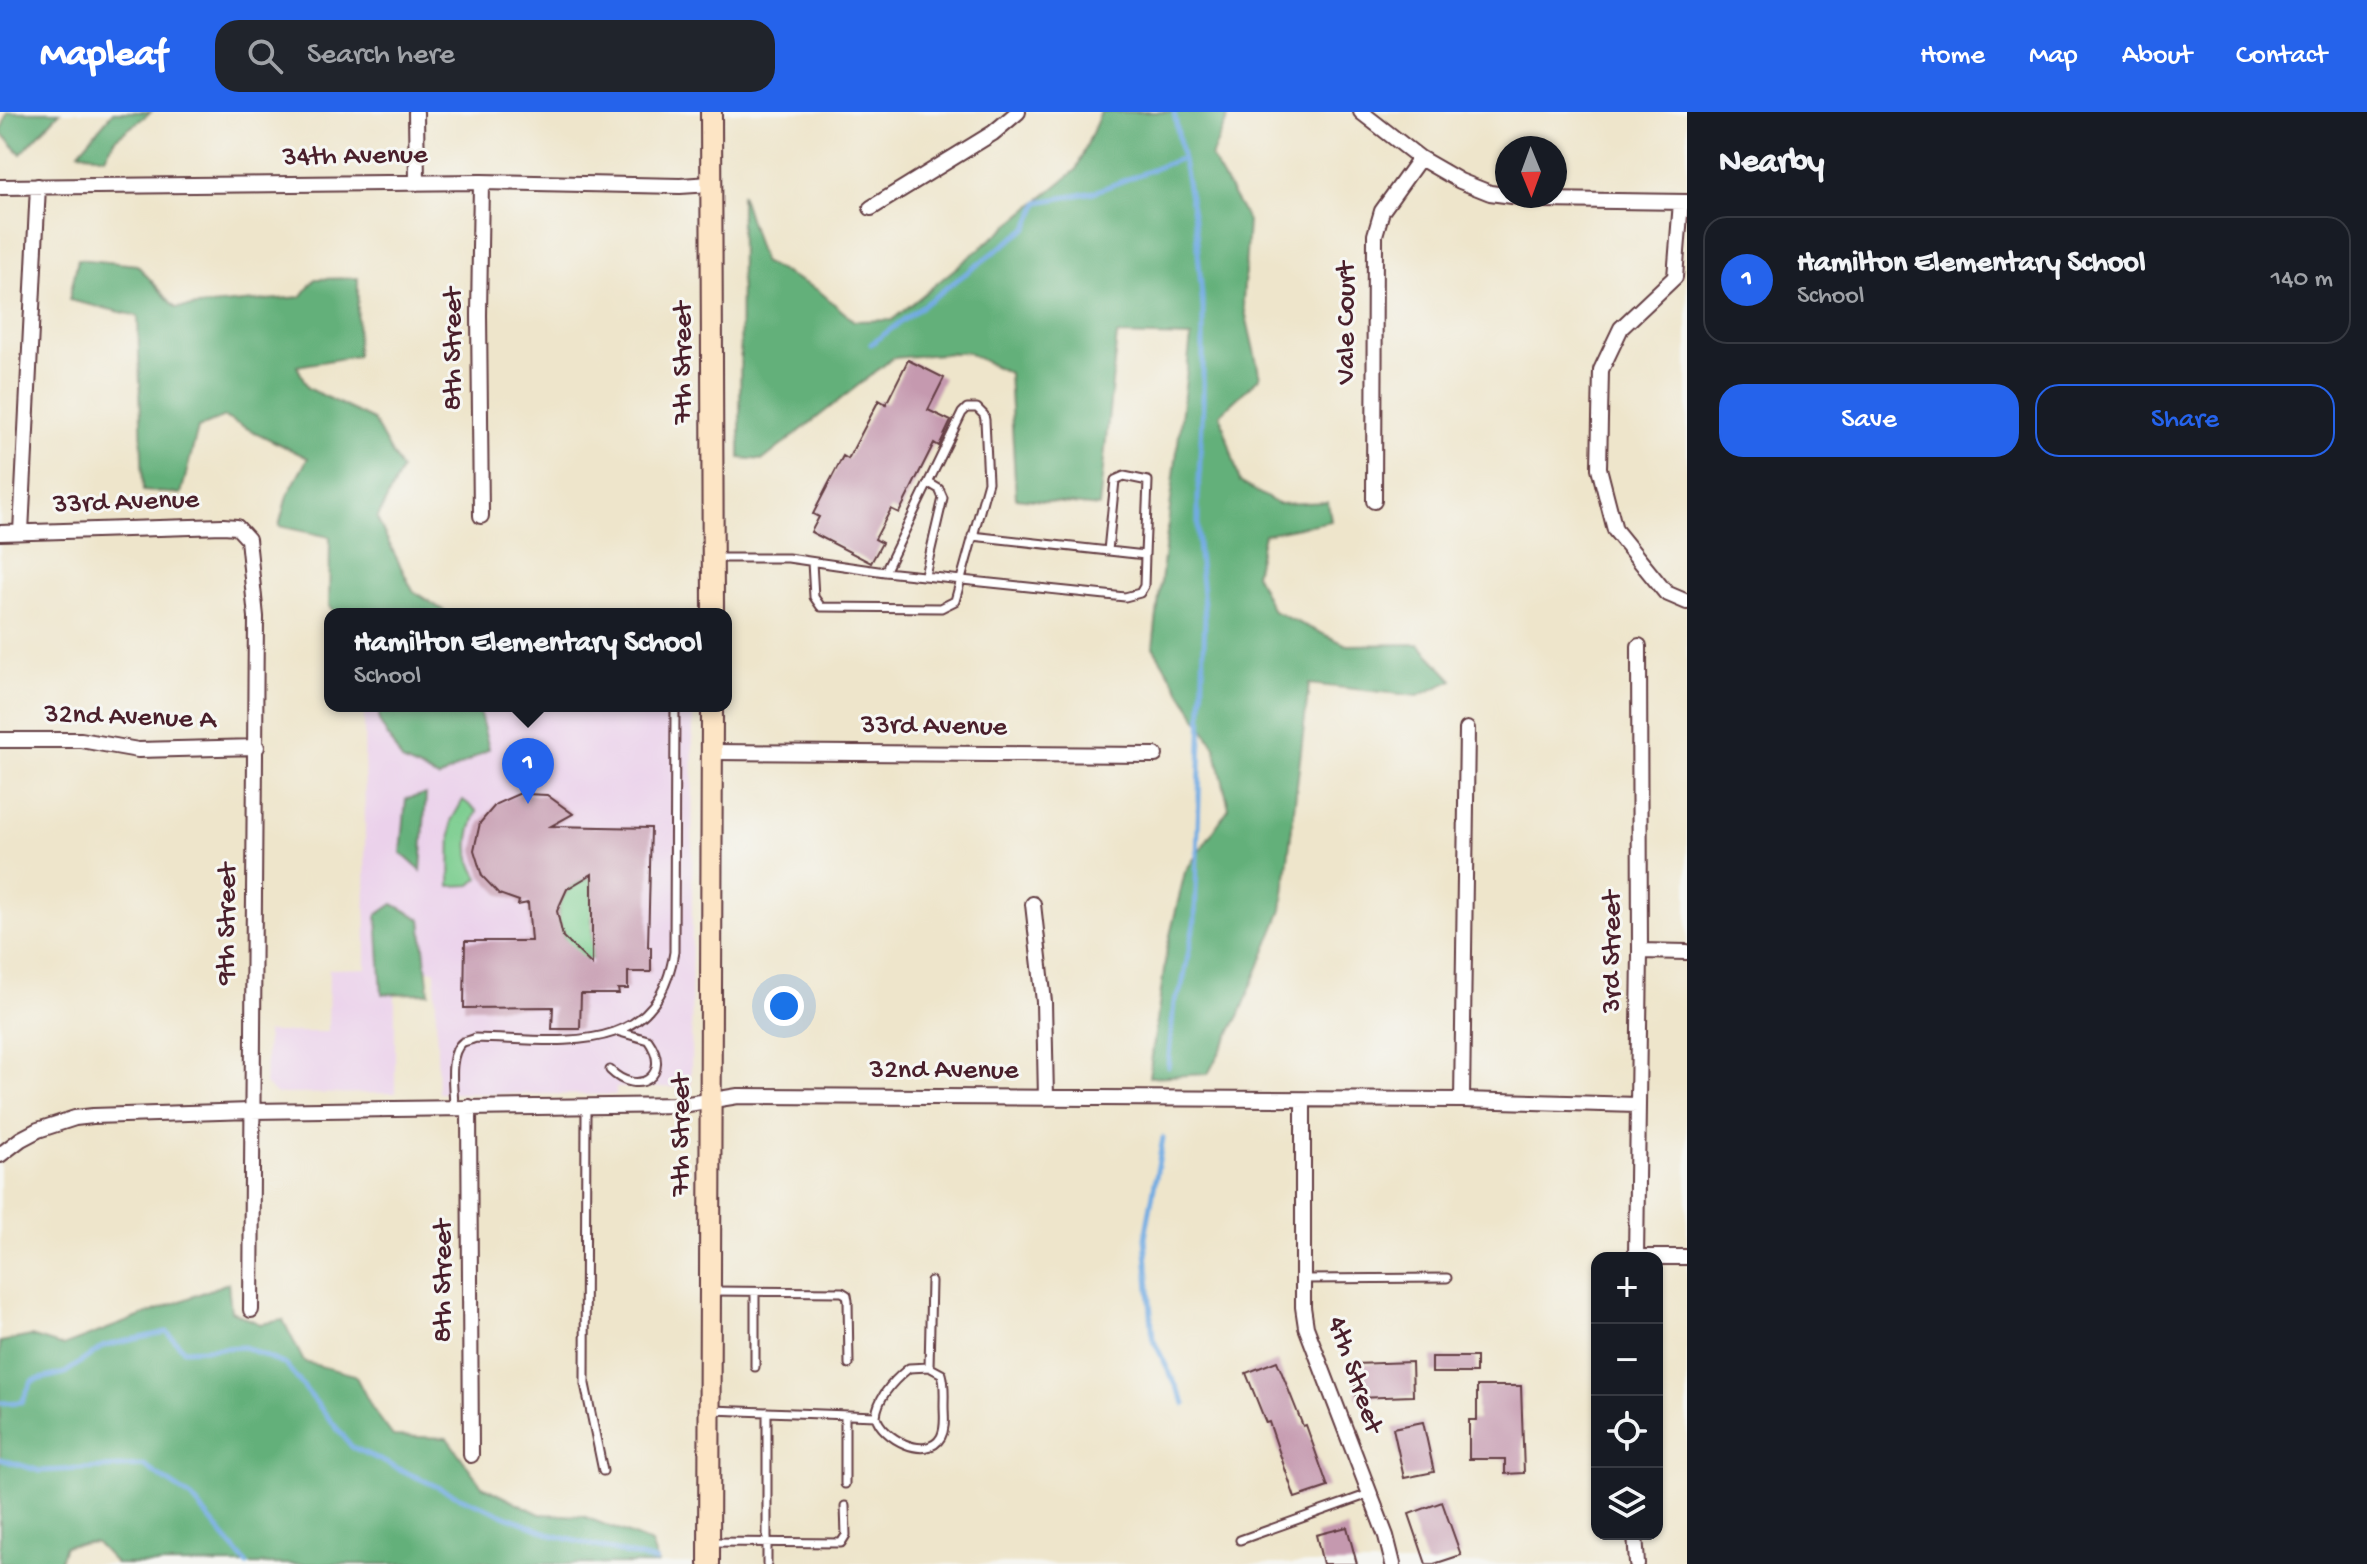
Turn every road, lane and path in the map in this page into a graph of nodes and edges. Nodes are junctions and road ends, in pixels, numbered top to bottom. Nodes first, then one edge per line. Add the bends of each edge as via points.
1 (416, 112) edge
2 (711, 112) edge
3 (1018, 112) edge
4 (1361, 112) edge
5 (1420, 158) junction
6 (481, 182) junction
7 (417, 183) junction
8 (711, 184) junction
9 (38, 186) junction
10 (0, 187) edge
11 (1684, 202) edge
12 (871, 208) dead end
13 (929, 483) junction
14 (1374, 501) dead end
15 (481, 516) dead end
16 (21, 532) junction
17 (0, 533) edge
18 (972, 536) junction
19 (248, 539) joint
20 (1108, 551) junction
21 (1145, 555) junction
22 (713, 558) junction
23 (812, 562) junction
24 (885, 572) junction
25 (925, 575) junction
26 (961, 579) junction
27 (1687, 602) edge
28 (713, 608) edge
29 (1639, 646) dead end
30 (675, 712) edge
31 (712, 712) edge
32 (1467, 729) dead end
33 (0, 740) edge
34 (257, 747) junction
35 (713, 752) junction
36 (1155, 755) dead end
37 (1033, 904) dead end
38 (1640, 951) junction
39 (1687, 952) edge
40 (618, 1032) junction
41 (610, 1070) dead end
42 (1046, 1098) junction
43 (1462, 1100) junction
44 (712, 1101) junction
45 (1303, 1101) junction
46 (1637, 1105) junction
47 (586, 1106) junction
48 (462, 1107) junction
49 (251, 1111) junction
50 (0, 1155) edge
51 (1636, 1252) edge
52 (1663, 1257) edge
53 (1687, 1257) edge
54 (1447, 1278) dead end
55 (1303, 1279) junction
56 (931, 1281) dead end
57 (710, 1291) junction
58 (755, 1292) junction
59 (251, 1310) dead end
60 (849, 1364) dead end
61 (755, 1367) dead end
62 (929, 1367) junction
63 (710, 1410) junction
64 (767, 1412) junction
65 (845, 1415) junction
66 (876, 1416) junction
67 (471, 1455) dead end
68 (603, 1471) dead end
69 (845, 1484) dead end
70 (1369, 1494) junction
71 (845, 1506) dead end
72 (1240, 1540) dead end
73 (1635, 1540) edge
74 (710, 1542) junction
75 (767, 1543) junction
76 (709, 1564) edge
77 (767, 1564) edge
78 (1393, 1564) edge
79 (1637, 1564) edge

1 - 7 street
2 - 8 street, 7th Street
3 - 12 street
4 - 5 street
5 - 11 street via 1460,181 1518,198
5 - 14 street, Vale Court via 1382,211 1375,235
6 - 7 street, 34th Avenue
6 - 8 street, 34th Avenue
6 - 15 street, 8th Street
7 - 9 street, 34th Avenue
8 - 22 street, 7th Street
9 - 10 street, 34th Avenue
9 - 16 street
11 - 27 street via 1675,277 1621,328 1601,370 1599,468 1615,530 1666,593
13 - 18 lane via 962,413 967,408 981,411 988,482
13 - 24 lane
13 - 25 lane via 943,498
16 - 17 street, 33rd Avenue
16 - 19 street, 33rd Avenue via 223,526 237,527
18 - 20 lane
18 - 26 lane
19 - 34 street, 9th Street via 256,617
20 - 21 lane
20 - 21 lane via 1115,480 1124,476 1148,481
21 - 26 lane via 1144,586 1140,593 1125,597
22 - 23 lane
22 - 28 street, 7th Street
23 - 24 lane
23 - 26 lane via 814,597 828,608 941,608 955,601
24 - 25 lane
25 - 26 lane
29 - 38 street, 3rd Street
30 - 40 lane via 671,974 654,1006
31 - 35 street, 7th Street
32 - 43 street
33 - 34 street, 32nd Avenue A via 81,740 138,750
34 - 49 street, 9th Street
35 - 36 street, 33rd Avenue
35 - 44 street, 7th Street
37 - 42 street via 1044,1002
38 - 39 street
38 - 46 street, 3rd Street
40 - 41 lane via 648,1040 658,1065 654,1074 637,1083 626,1083
40 - 48 lane via 588,1039 463,1042 456,1050 454,1073
42 - 44 street, 32nd Avenue via 738,1096
42 - 45 street, 32nd Avenue
43 - 45 street, 32nd Avenue
43 - 46 street, 32nd Avenue
44 - 47 street, 32nd Avenue
44 - 57 street, 7th Street
45 - 55 street, 4th Street
46 - 51 street, 3rd Street
47 - 48 street, 32nd Avenue
47 - 68 lane via 585,1384
48 - 49 street, 32nd Avenue
48 - 67 street, 8th Street
49 - 50 street, 32nd Avenue via 75,1118 38,1130
49 - 59 street, 9th Street
52 - 53 street
54 - 55 lane
55 - 70 street, 4th Street via 1312,1347
56 - 62 lane
57 - 58 lane
57 - 63 street, 7th Street
58 - 60 lane via 847,1295
58 - 61 lane
62 - 66 lane via 901,1374
62 - 66 lane via 939,1370 944,1381 940,1440 911,1447 884,1430
63 - 64 lane
63 - 74 street, 7th Street
64 - 65 lane
64 - 75 lane
65 - 66 lane
65 - 69 lane
70 - 72 lane
70 - 78 street, 4th Street
71 - 75 lane via 846,1535 841,1543
73 - 79 street
74 - 75 lane
74 - 76 street, 7th Street
75 - 77 lane

